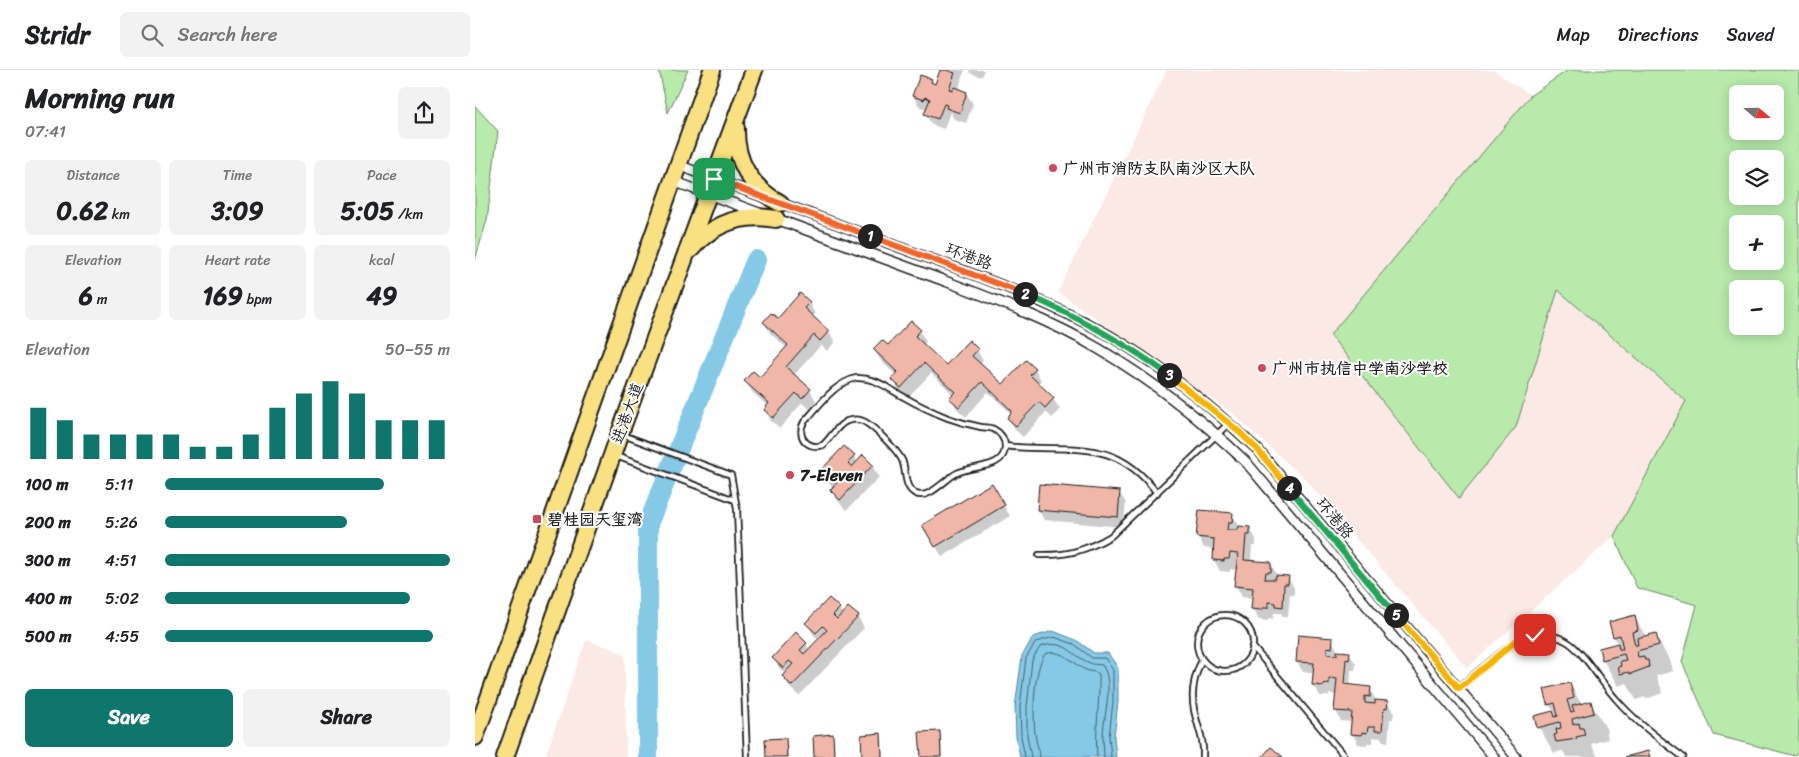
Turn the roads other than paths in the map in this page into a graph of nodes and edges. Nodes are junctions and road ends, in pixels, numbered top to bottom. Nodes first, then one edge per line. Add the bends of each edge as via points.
1 (712, 70) edge
2 (754, 70) edge
3 (739, 110) junction
4 (678, 166) junction
5 (714, 179) junction
6 (673, 181) junction
7 (708, 194) junction
8 (788, 206) junction
9 (783, 222) junction
10 (681, 269) junction
11 (1229, 423) junction
12 (619, 433) junction
13 (1217, 435) junction
14 (1005, 446) junction
15 (612, 454) junction
16 (1157, 493) junction
17 (735, 500) junction
18 (1039, 555) dead end
19 (1252, 646) junction
20 (1202, 660) junction
21 (1459, 688) junction
22 (475, 737) edge
23 (505, 757) edge
24 (747, 757) edge
25 (1203, 757) edge
26 (1345, 757) edge
27 (1495, 757) edge
28 (1516, 757) edge
29 (1683, 757) edge

1 - 4 highway
2 - 3 highway, 进港大道
3 - 5 highway, 进港大道
3 - 8 highway via 736,140 744,168 763,192
4 - 5 street, 环港路
4 - 6 highway
5 - 7 highway, 进港大道
5 - 8 street, 环港路
6 - 7 street, 环港路
6 - 22 highway
7 - 9 street, 环港路
7 - 10 highway, 进港大道
8 - 9 street
8 - 11 street, 环港路 via 1006,286 1079,319 1160,368
9 - 10 highway via 759,217 721,224 697,243
9 - 13 street, 环港路 via 1015,307 1057,327 1098,348 1151,382
10 - 12 highway, 进港大道
11 - 13 lane
11 - 21 street, 环港路 via 1258,450
12 - 15 highway, 进港大道
12 - 17 lane via 731,475
13 - 16 lane
13 - 27 street, 环港路 via 1246,462
14 - 14 lane via 997,462 966,469 932,492 919,495 908,487 899,456 866,423 847,421 818,446 804,441 801,431 834,388 848,380 863,378 879,382 941,415 996,430
14 - 16 lane via 1080,448 1106,453 1130,464
15 - 17 lane
15 - 23 highway, 进港大道
16 - 18 lane via 1111,536 1095,546 1058,556
17 - 24 lane
19 - 20 lane via 1243,664 1232,670 1218,670
19 - 20 lane via 1251,632 1243,622 1231,616 1217,616 1205,622 1198,634 1197,647
19 - 26 lane
20 - 25 lane via 1195,676 1193,694 1195,716 1203,741
21 - 28 street, 环港路
21 - 29 lane via 1515,642 1535,635 1556,637 1574,646 1633,717

